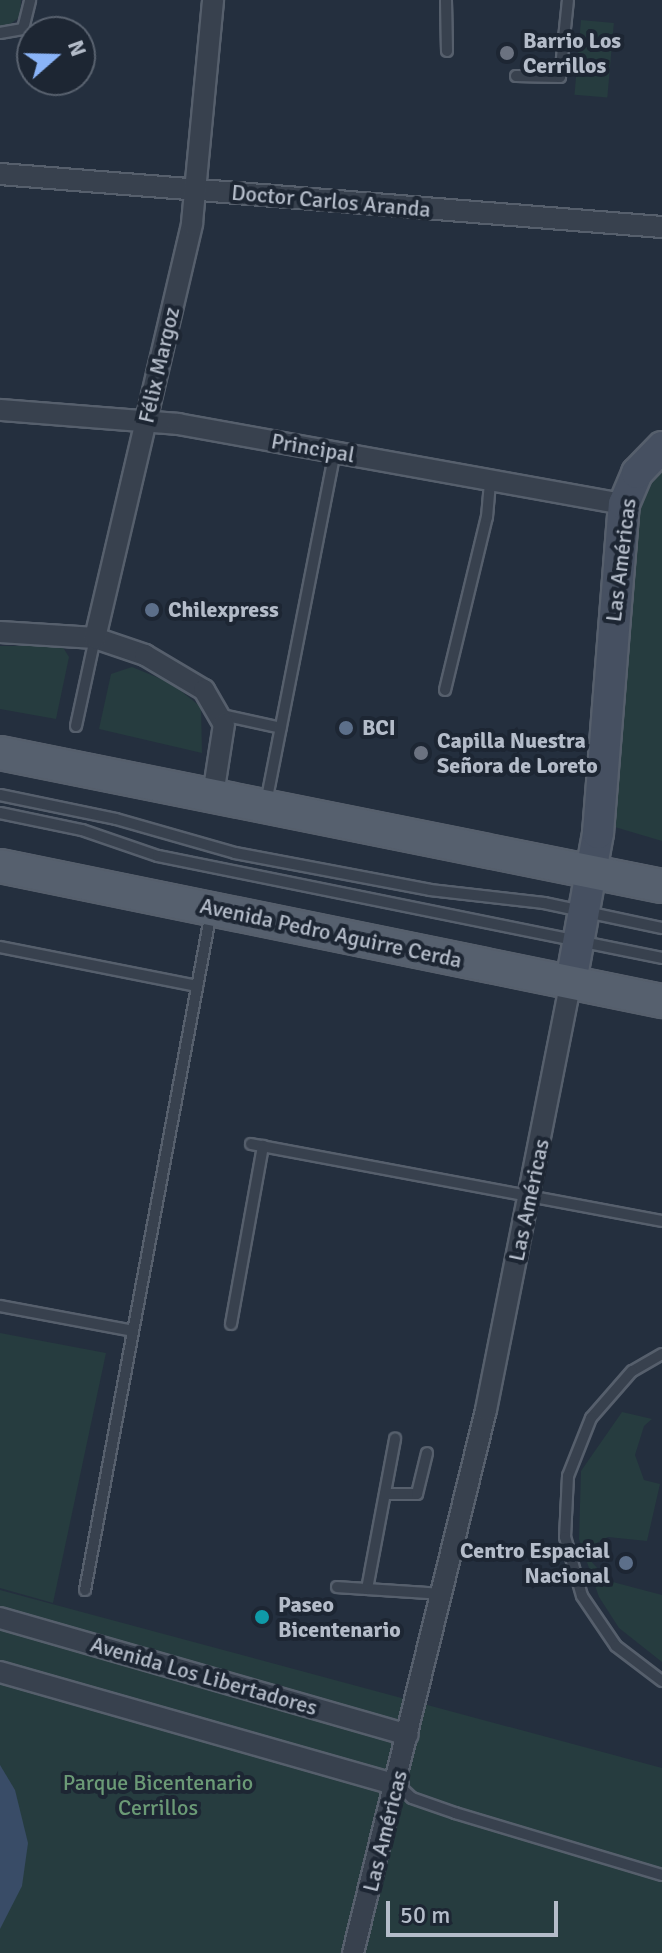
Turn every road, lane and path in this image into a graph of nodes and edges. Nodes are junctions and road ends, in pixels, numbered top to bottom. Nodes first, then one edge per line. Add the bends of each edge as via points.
1 (30, 0) edge
2 (213, 0) edge
3 (446, 0) edge
4 (568, 0) edge
5 (0, 33) edge
6 (447, 51) dead end
7 (516, 76) dead end
8 (0, 174) edge
9 (197, 190) junction
10 (662, 227) edge
11 (0, 410) edge
12 (146, 422) junction
13 (662, 447) edge
14 (335, 452) junction
15 (490, 480) junction
16 (624, 504) junction
17 (0, 632) edge
18 (95, 638) junction
19 (445, 690) dead end
20 (222, 715) junction
21 (76, 726) dead end
22 (281, 728) junction
23 (0, 753) edge
24 (0, 795) edge
25 (213, 795) junction
26 (266, 805) junction
27 (0, 813) edge
28 (0, 866) edge
29 (594, 872) junction
30 (662, 886) edge
31 (211, 909) junction
32 (586, 911) junction
33 (662, 928) edge
34 (579, 941) junction
35 (0, 947) edge
36 (662, 958) edge
37 (571, 982) junction
38 (197, 986) junction
39 (662, 1001) edge
40 (531, 1198) junction
41 (662, 1221) edge
42 (0, 1306) edge
43 (231, 1324) dead end
44 (133, 1331) junction
45 (662, 1354) edge
46 (395, 1439) dead end
47 (427, 1453) dead end
48 (385, 1494) junction
49 (337, 1587) dead end
50 (367, 1589) junction
51 (85, 1590) dead end
52 (442, 1594) junction
53 (0, 1618) edge
54 (0, 1672) edge
55 (662, 1681) edge
56 (408, 1735) junction
57 (398, 1785) junction
58 (662, 1875) edge
59 (353, 1953) edge

1 - 5 lane via 23,29
2 - 9 street, Félix Margoz
3 - 6 lane
4 - 7 lane via 560,77
8 - 9 street, Doctor Carlos Aranda
9 - 10 street, Doctor Carlos Aranda
9 - 12 street, Félix Margoz
11 - 12 street, Principal
12 - 14 street, Principal
12 - 18 street, Félix Margoz
13 - 16 street, Las Américas via 637,473
14 - 15 street, Principal
14 - 22 lane
15 - 16 street, Principal
15 - 19 lane via 487,517
16 - 29 street, Las Américas
17 - 18 street
18 - 20 street via 178,672 204,690
18 - 21 lane, Félix Margoz
20 - 22 lane
20 - 25 street via 224,735
22 - 26 lane
23 - 25 main road
24 - 32 lane via 116,819 235,853 430,890
25 - 26 main road
26 - 29 main road
27 - 34 lane via 82,830 158,856
28 - 31 main road, Avenida Pedro Aguirre Cerda
29 - 30 main road
29 - 32 street, Las Américas
31 - 37 main road, Avenida Pedro Aguirre Cerda
31 - 38 lane
32 - 33 lane
32 - 34 street, Las Américas
34 - 36 lane
34 - 37 street, Las Américas
35 - 38 lane
37 - 39 main road, Avenida Pedro Aguirre Cerda
37 - 40 street, Las Américas
38 - 44 lane
40 - 41 lane
40 - 43 lane via 257,1145
40 - 52 street, Las Américas
42 - 44 lane
44 - 51 lane
45 - 55 lane via 632,1371 591,1418 568,1476 565,1537 582,1596 616,1646
46 - 48 lane
47 - 48 lane via 417,1494
48 - 50 lane
49 - 50 lane
50 - 52 lane
52 - 56 street, Las Américas
53 - 56 street, Avenida Los Libertadores
54 - 57 street
56 - 57 street, Las Américas
57 - 58 lane via 412,1798 455,1813
57 - 59 street, Las Américas

